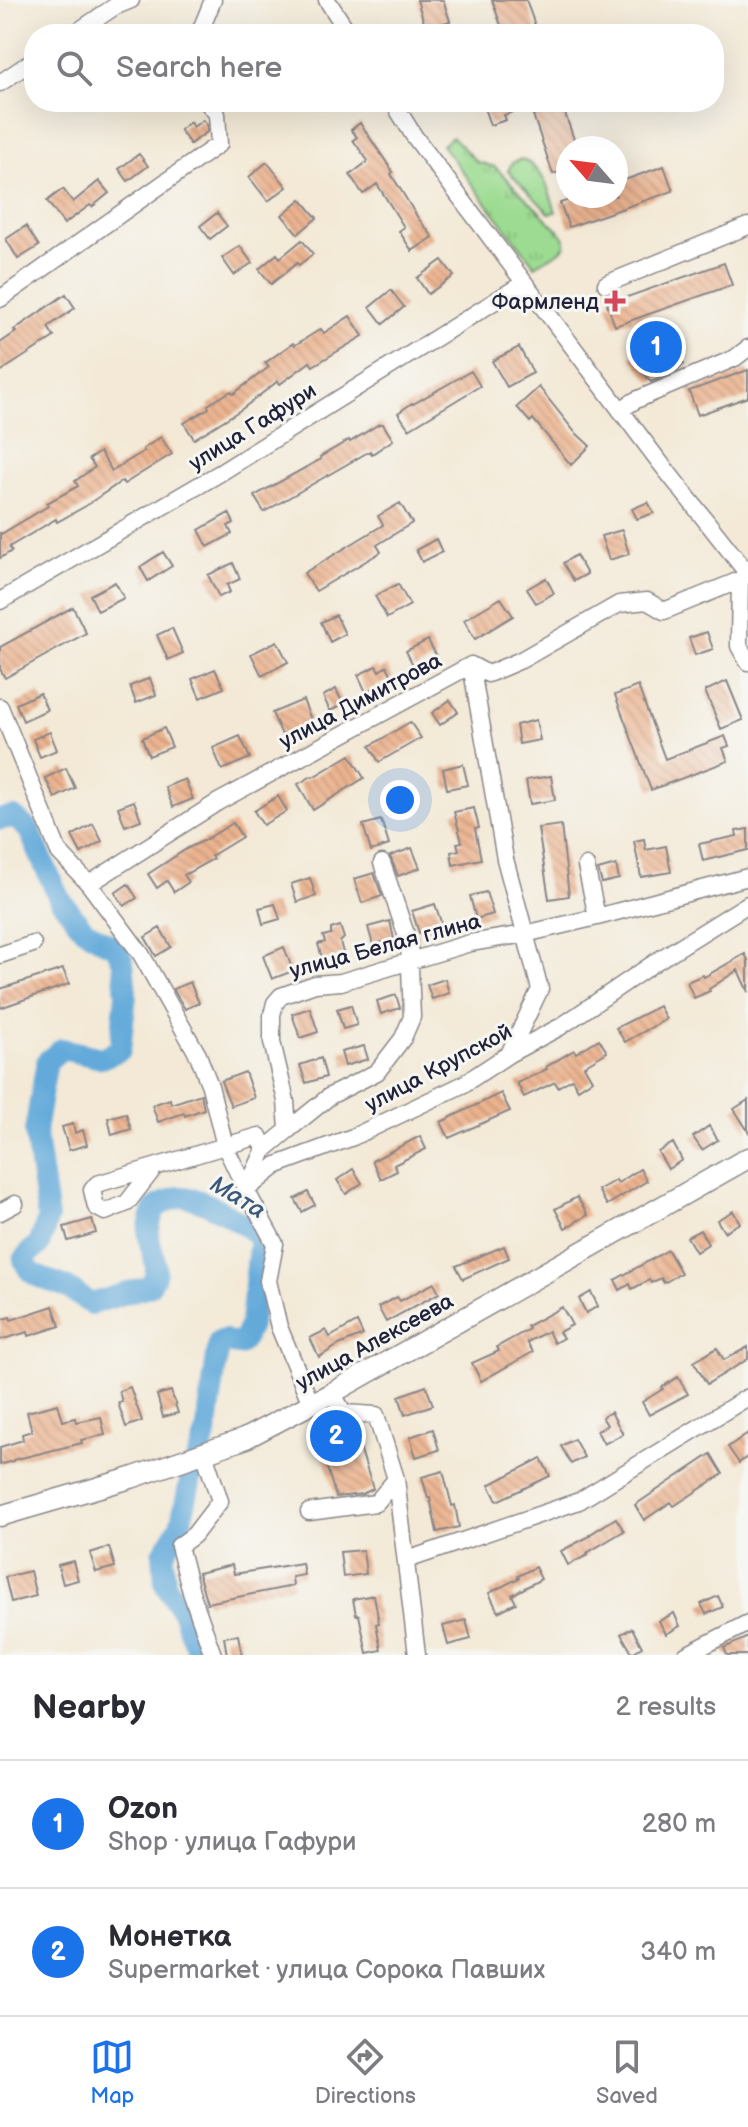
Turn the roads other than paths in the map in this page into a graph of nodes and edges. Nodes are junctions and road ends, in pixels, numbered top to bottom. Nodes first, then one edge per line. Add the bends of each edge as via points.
1 (131, 0) edge
2 (213, 0) edge
3 (327, 0) edge
4 (89, 24) edge
5 (203, 24) edge
6 (343, 24) edge
7 (24, 67) edge
8 (0, 83) edge
9 (215, 112) edge
10 (399, 112) edge
11 (748, 226) edge
12 (524, 283) junction
13 (606, 284) dead end
14 (0, 299) edge
15 (748, 348) edge
16 (620, 410) junction
17 (745, 575) edge
18 (0, 601) edge
19 (748, 662) edge
20 (471, 665) junction
21 (0, 707) edge
22 (382, 863) dead end
23 (586, 866) dead end
24 (748, 877) edge
25 (89, 884) junction
26 (748, 904) edge
27 (597, 917) junction
28 (525, 934) junction
29 (33, 944) dead end
30 (0, 955) edge
31 (410, 961) junction
32 (509, 1054) junction
33 (288, 1130) junction
34 (225, 1146) junction
35 (265, 1149) junction
36 (748, 1158) edge
37 (154, 1168) dead end
38 (246, 1190) junction
39 (332, 1393) junction
40 (748, 1397) edge
41 (311, 1404) junction
42 (201, 1454) junction
43 (396, 1479) junction
44 (309, 1512) dead end
45 (0, 1516) edge
46 (407, 1560) junction
47 (748, 1623) edge
48 (213, 1655) edge
49 (417, 1655) edge
50 (686, 1655) edge

1 - 4 street
2 - 5 street
3 - 6 street
7 - 8 street
9 - 14 street via 219,144
10 - 12 street
11 - 13 street
12 - 16 street
12 - 18 street, улица Гафури via 220,473
15 - 16 street
16 - 17 street
17 - 19 street via 739,646
17 - 20 street, улица Димитрова via 664,611 647,601 619,604 488,674
20 - 25 street, улица Димитрова via 218,802
20 - 28 street via 505,859
21 - 25 street via 59,852
22 - 31 street
23 - 27 street
24 - 27 street, улица Белая глина
25 - 34 street via 141,954 198,1055
26 - 32 street, улица Крупской via 560,1027
27 - 28 street, улица Белая глина
28 - 31 street, улица Белая глина
28 - 32 street via 540,989
29 - 30 street
31 - 33 street via 412,1017 403,1038 377,1072 330,1096
31 - 33 street, улица Белая глина via 341,982 315,984 275,1003 272,1042
32 - 38 street, улица Крупской via 462,1085 367,1131 277,1165
33 - 35 street
34 - 35 street via 259,1136
34 - 37 street
34 - 38 street
35 - 38 street
36 - 39 main road, улица Алексеева
38 - 41 street via 275,1244 268,1281 279,1327
39 - 41 main road, улица Алексеева
39 - 43 street via 344,1413 376,1415
40 - 46 street via 579,1501
41 - 42 main road, улица Алексеева via 244,1439
42 - 45 main road, улица Алексеева
42 - 48 street via 220,1501 179,1546
43 - 44 street via 376,1503
43 - 46 street
46 - 49 street
47 - 50 street

